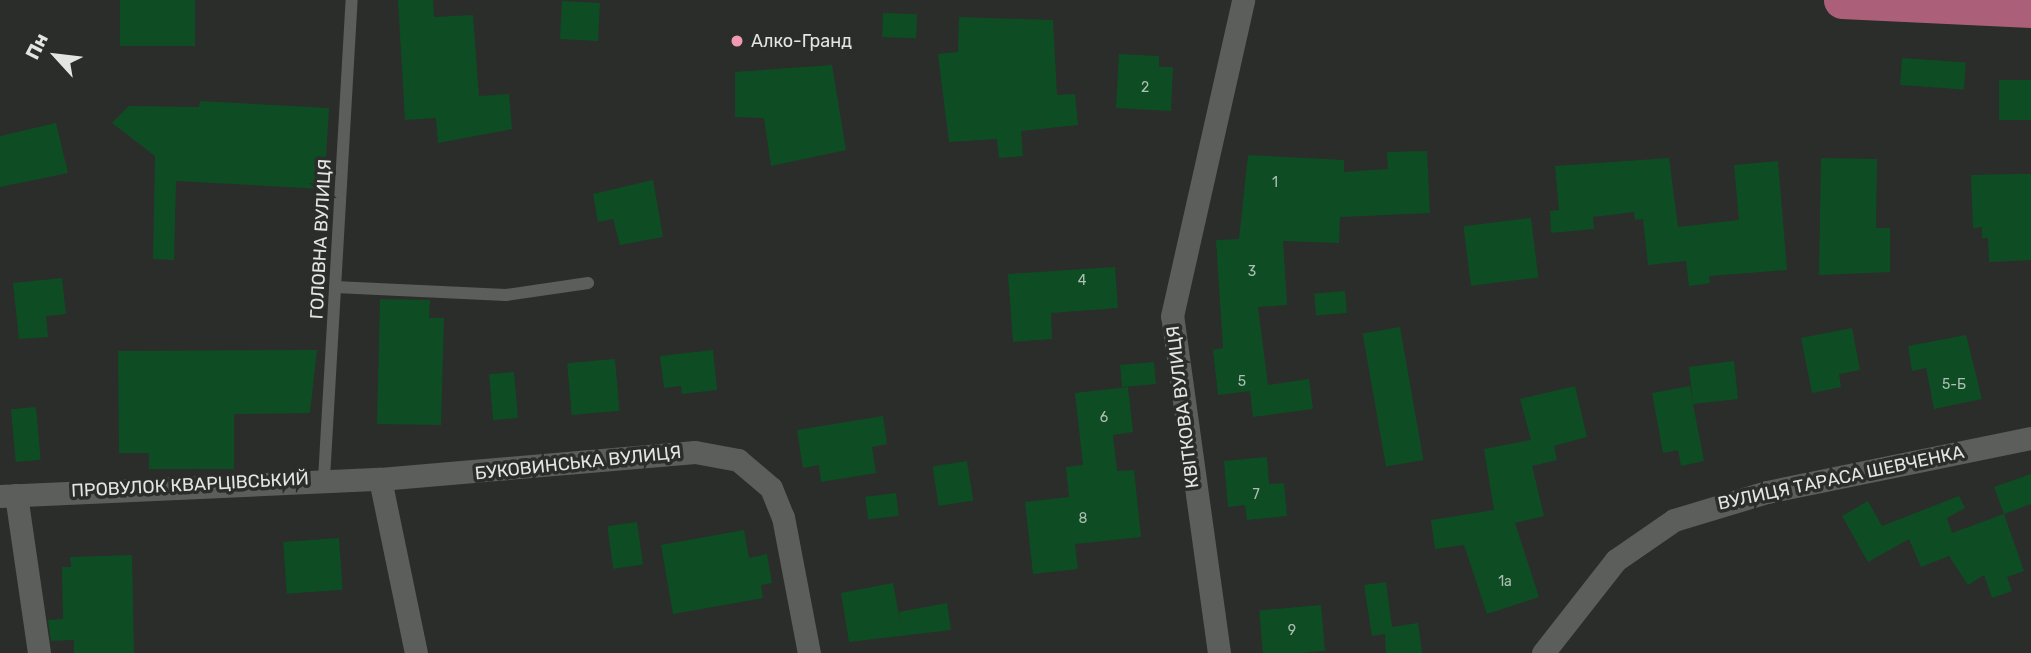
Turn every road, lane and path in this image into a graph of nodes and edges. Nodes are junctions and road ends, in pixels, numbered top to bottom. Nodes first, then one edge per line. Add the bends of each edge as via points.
1 (352, 0) edge
2 (1243, 0) edge
3 (1842, 0) edge
4 (2031, 9) edge
5 (587, 283) dead end
6 (335, 287) junction
7 (2031, 438) edge
8 (324, 479) junction
9 (380, 479) junction
10 (8, 496) edge
11 (39, 653) edge
12 (416, 653) edge
13 (809, 653) edge
14 (1219, 653) edge
15 (1543, 653) edge

1 - 6 lane, ГОЛОВНА ВУЛИЦЯ
2 - 14 street, КВІТКОВА ВУЛИЦЯ via 1172,316
3 - 4 main road
5 - 6 lane via 497,295
6 - 8 lane, ГОЛОВНА ВУЛИЦЯ
7 - 15 street, ВУЛИЦЯ ТАРАСА ШЕВЧЕНКА via 1768,492 1674,520 1616,560
8 - 9 street, ПРОВУЛОК КВАРЦІВСЬКИЙ
8 - 10 street, ПРОВУЛОК КВАРЦІВСЬКИЙ
9 - 12 street
9 - 13 street, БУКОВИНСЬКА ВУЛИЦЯ via 695,452 738,460 763,478 777,501
10 - 11 street

